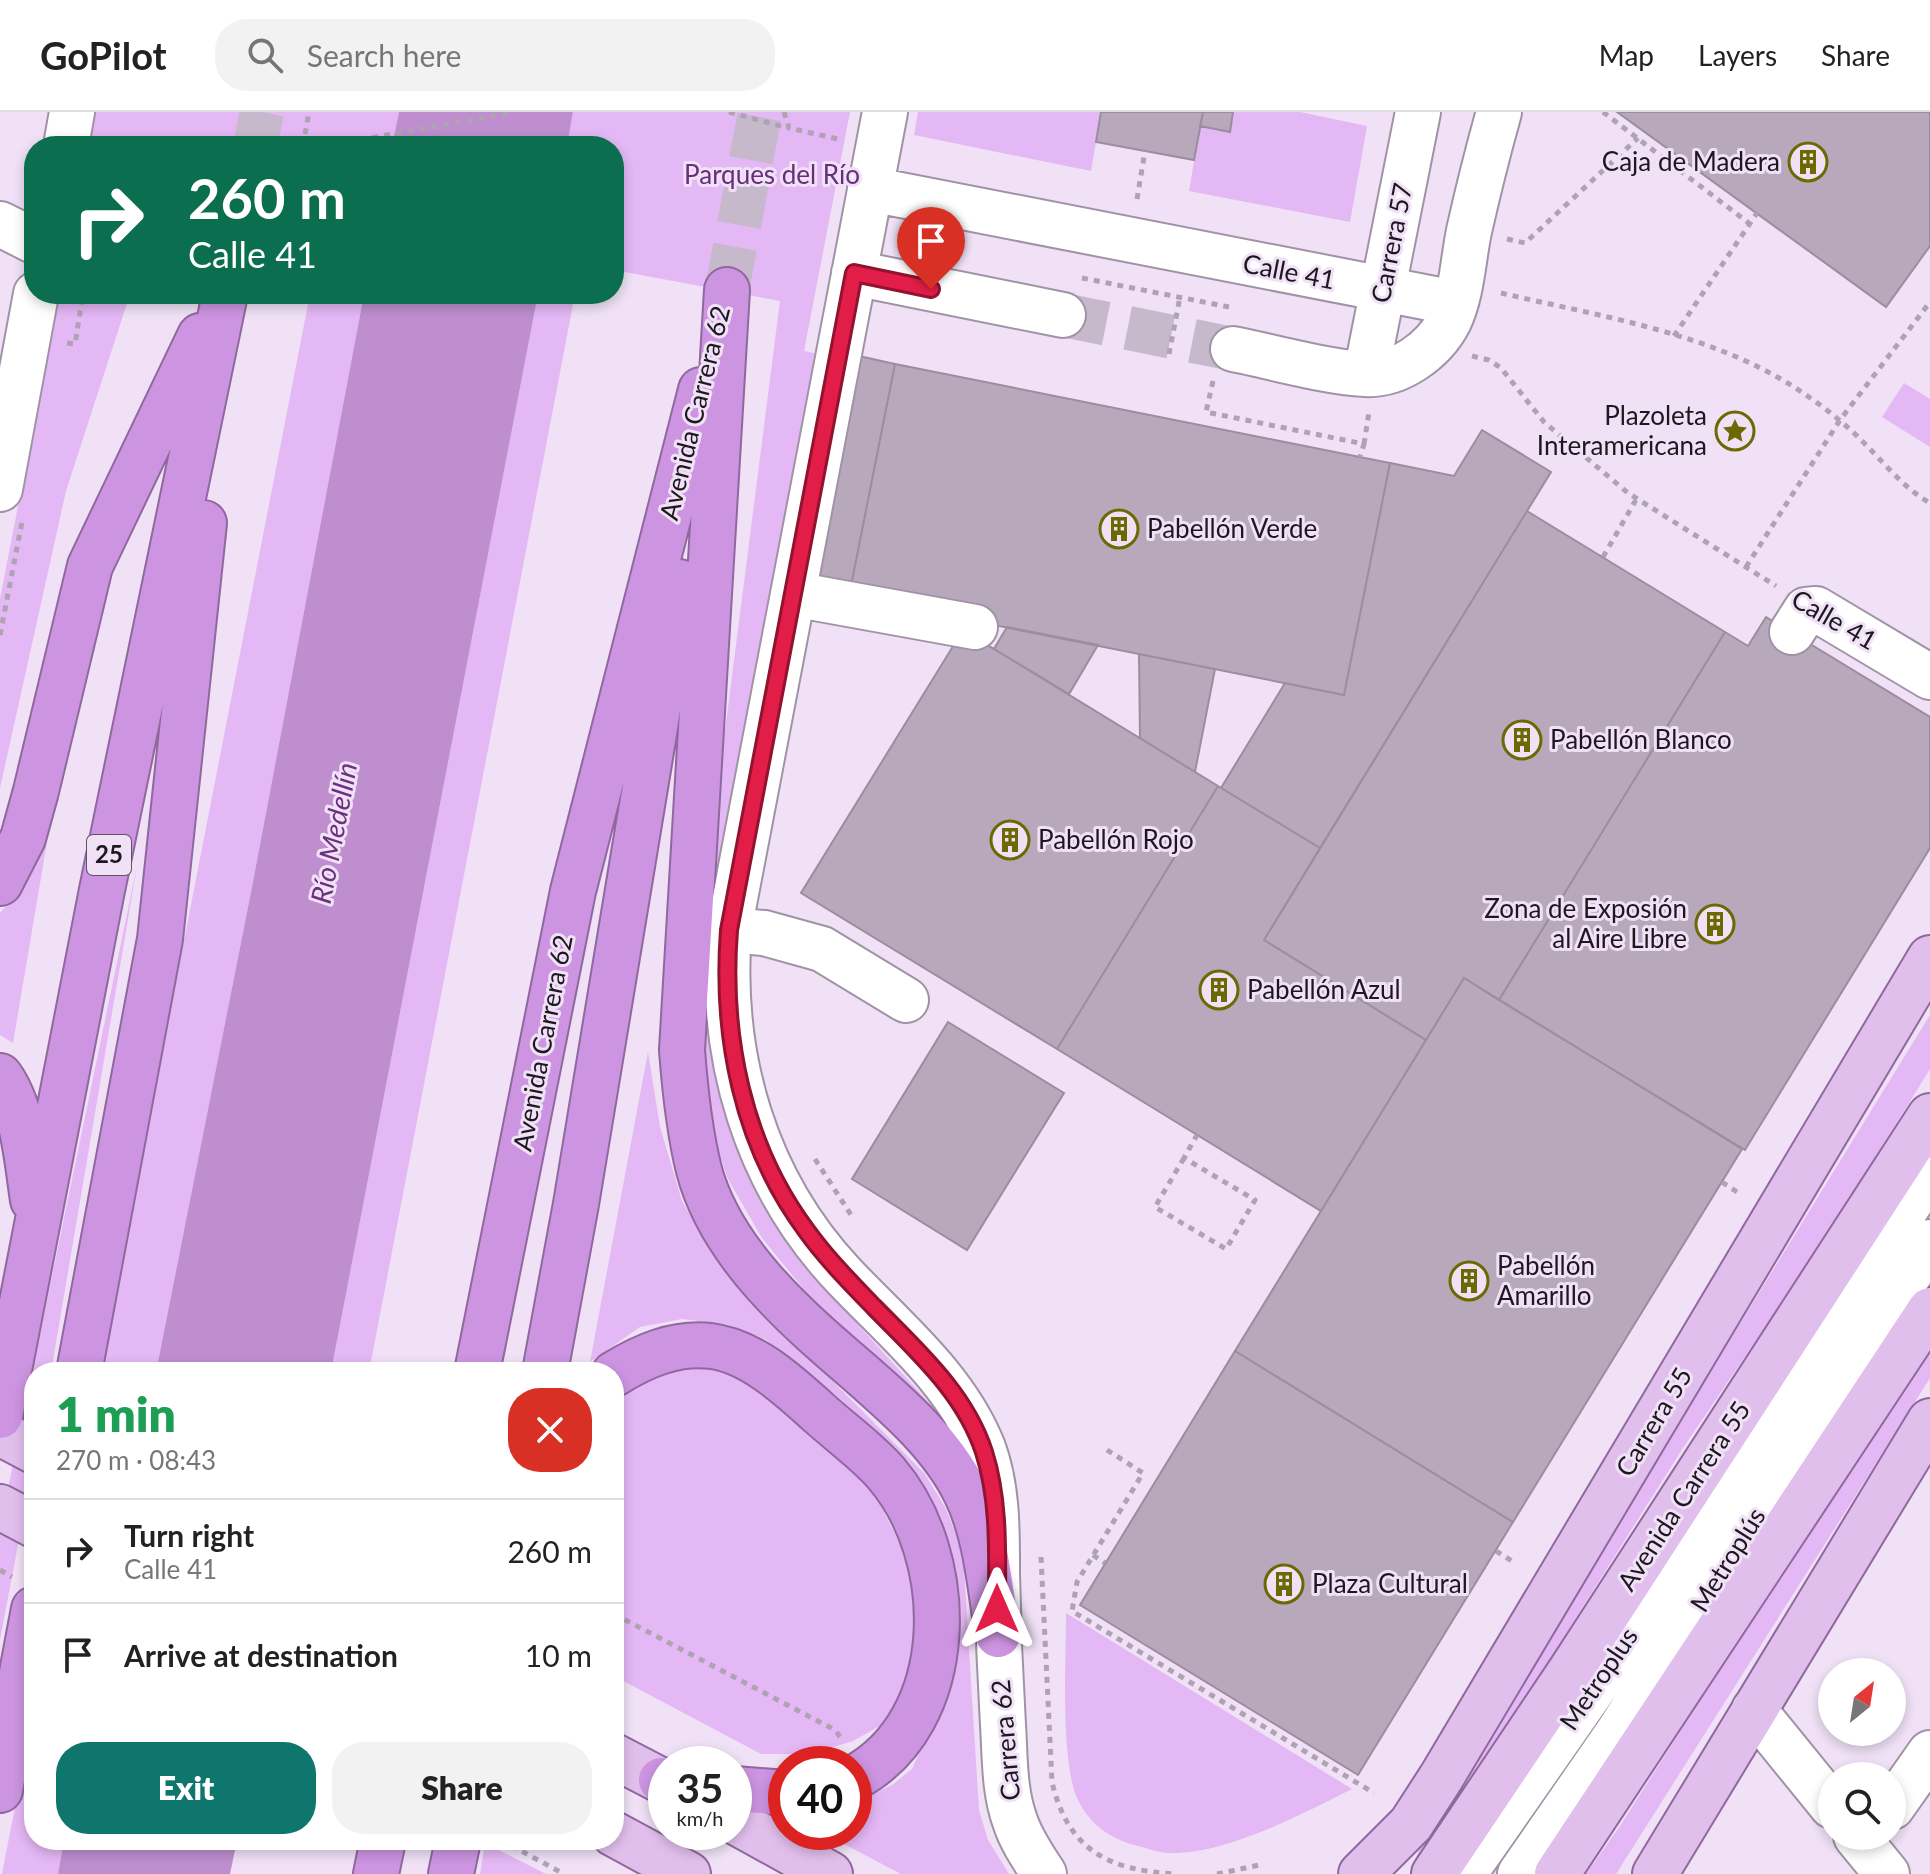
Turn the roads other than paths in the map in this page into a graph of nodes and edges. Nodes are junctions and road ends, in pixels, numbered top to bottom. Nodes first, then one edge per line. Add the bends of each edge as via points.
1 (72, 112) edge
2 (885, 112) edge
3 (1418, 112) edge
4 (1499, 112) edge
5 (68, 136) edge
6 (870, 189) junction
7 (0, 224) edge
8 (24, 236) edge
9 (854, 273) junction
10 (727, 290) junction
11 (1383, 291) junction
12 (1070, 296) tunnel mouth
13 (1474, 297) junction
14 (34, 304) edge
15 (219, 304) edge
16 (222, 304) edge
17 (223, 304) edge
18 (1228, 346) tunnel mouth
19 (1368, 391) junction
20 (6, 420) edge
21 (0, 489) edge
22 (793, 594) junction
23 (1802, 620) road end
24 (975, 627) dead end
25 (1930, 677) edge
26 (0, 883) edge
27 (729, 930) junction
28 (1930, 958) edge
29 (906, 1000) dead end
30 (0, 1076) edge
31 (1930, 1116) edge
32 (1930, 1172) edge
33 (37, 1225) junction
34 (1930, 1242) edge
35 (1930, 1310) edge
36 (81, 1362) edge
37 (479, 1362) edge
38 (547, 1362) edge
39 (624, 1368) edge
40 (1827, 1370) junction
41 (0, 1416) edge
42 (1930, 1421) edge
43 (0, 1433) edge
44 (24, 1446) edge
45 (0, 1507) edge
46 (24, 1520) edge
47 (998, 1635) junction
48 (24, 1662) edge
49 (1754, 1710) junction
50 (1930, 1753) edge
51 (872, 1756) edge
52 (624, 1761) edge
53 (648, 1774) edge
54 (1906, 1787) edge
55 (1818, 1789) edge
56 (0, 1790) edge
57 (1411, 1824) junction
58 (752, 1831) edge
59 (624, 1840) edge
60 (381, 1850) edge
61 (456, 1850) edge
62 (676, 1869) edge
63 (376, 1874) edge
64 (451, 1874) edge
65 (830, 1874) edge
66 (1044, 1874) edge
67 (1361, 1874) edge
68 (1395, 1874) edge
69 (1434, 1874) edge
70 (1464, 1874) edge
71 (1520, 1874) edge
72 (1557, 1874) edge
73 (1655, 1874) edge

1 - 5 street
2 - 6 street, Carrera 62
3 - 11 street, Carrera 57
4 - 13 street
6 - 9 street, Carrera 62
6 - 11 street, Calle 41
7 - 8 street
9 - 12 street
9 - 22 street, Carrera 62
10 - 37 highway, Avenida Carrera 62 via 573,891
10 - 38 highway, Avenida Carrera 62
10 - 47 highway via 682,1050 688,1119 700,1173 749,1267 803,1323 899,1407 938,1450 966,1494 981,1539
11 - 13 street, Calle 41
11 - 19 street, Carrera 57
13 - 19 street via 1409,363
14 - 20 street
15 - 26 highway via 90,566 23,838
16 - 33 highway, 25
17 - 36 highway, 25 via 160,939
18 - 19 street
20 - 21 street
22 - 24 street
22 - 27 street, Carrera 62
23 - 25 street, Calle 41
27 - 29 street via 764,933 822,949
27 - 47 street, Carrera 62 via 727,1010 735,1062 761,1150 781,1193 823,1253 941,1378 983,1450 997,1529
28 - 57 main road, Carrera 55
30 - 33 highway via 18,1121
31 - 40 main road, Avenida Carrera 55
32 - 40 street, Metroplús
33 - 41 highway, 25
34 - 40 street, Metroplús
35 - 40 main road, Avenida Carrera 55
39 - 51 highway via 644,1355 680,1347 712,1346 748,1358 791,1388 887,1473 929,1556 935,1592 934,1661 912,1720 890,1753
40 - 69 main road, Avenida Carrera 55
40 - 70 street, Metroplus
40 - 71 street, Metroplús via 1619,1731
40 - 72 main road, Avenida Carrera 55
42 - 49 main road
43 - 44 main road
45 - 46 main road
47 - 66 street, Carrera 62 via 1010,1803 1026,1846
48 - 56 highway
49 - 55 street
49 - 73 main road
50 - 54 street
52 - 53 main road
57 - 67 main road, Carrera 55
57 - 68 main road
58 - 65 main road
59 - 62 main road
60 - 63 highway
61 - 64 highway

